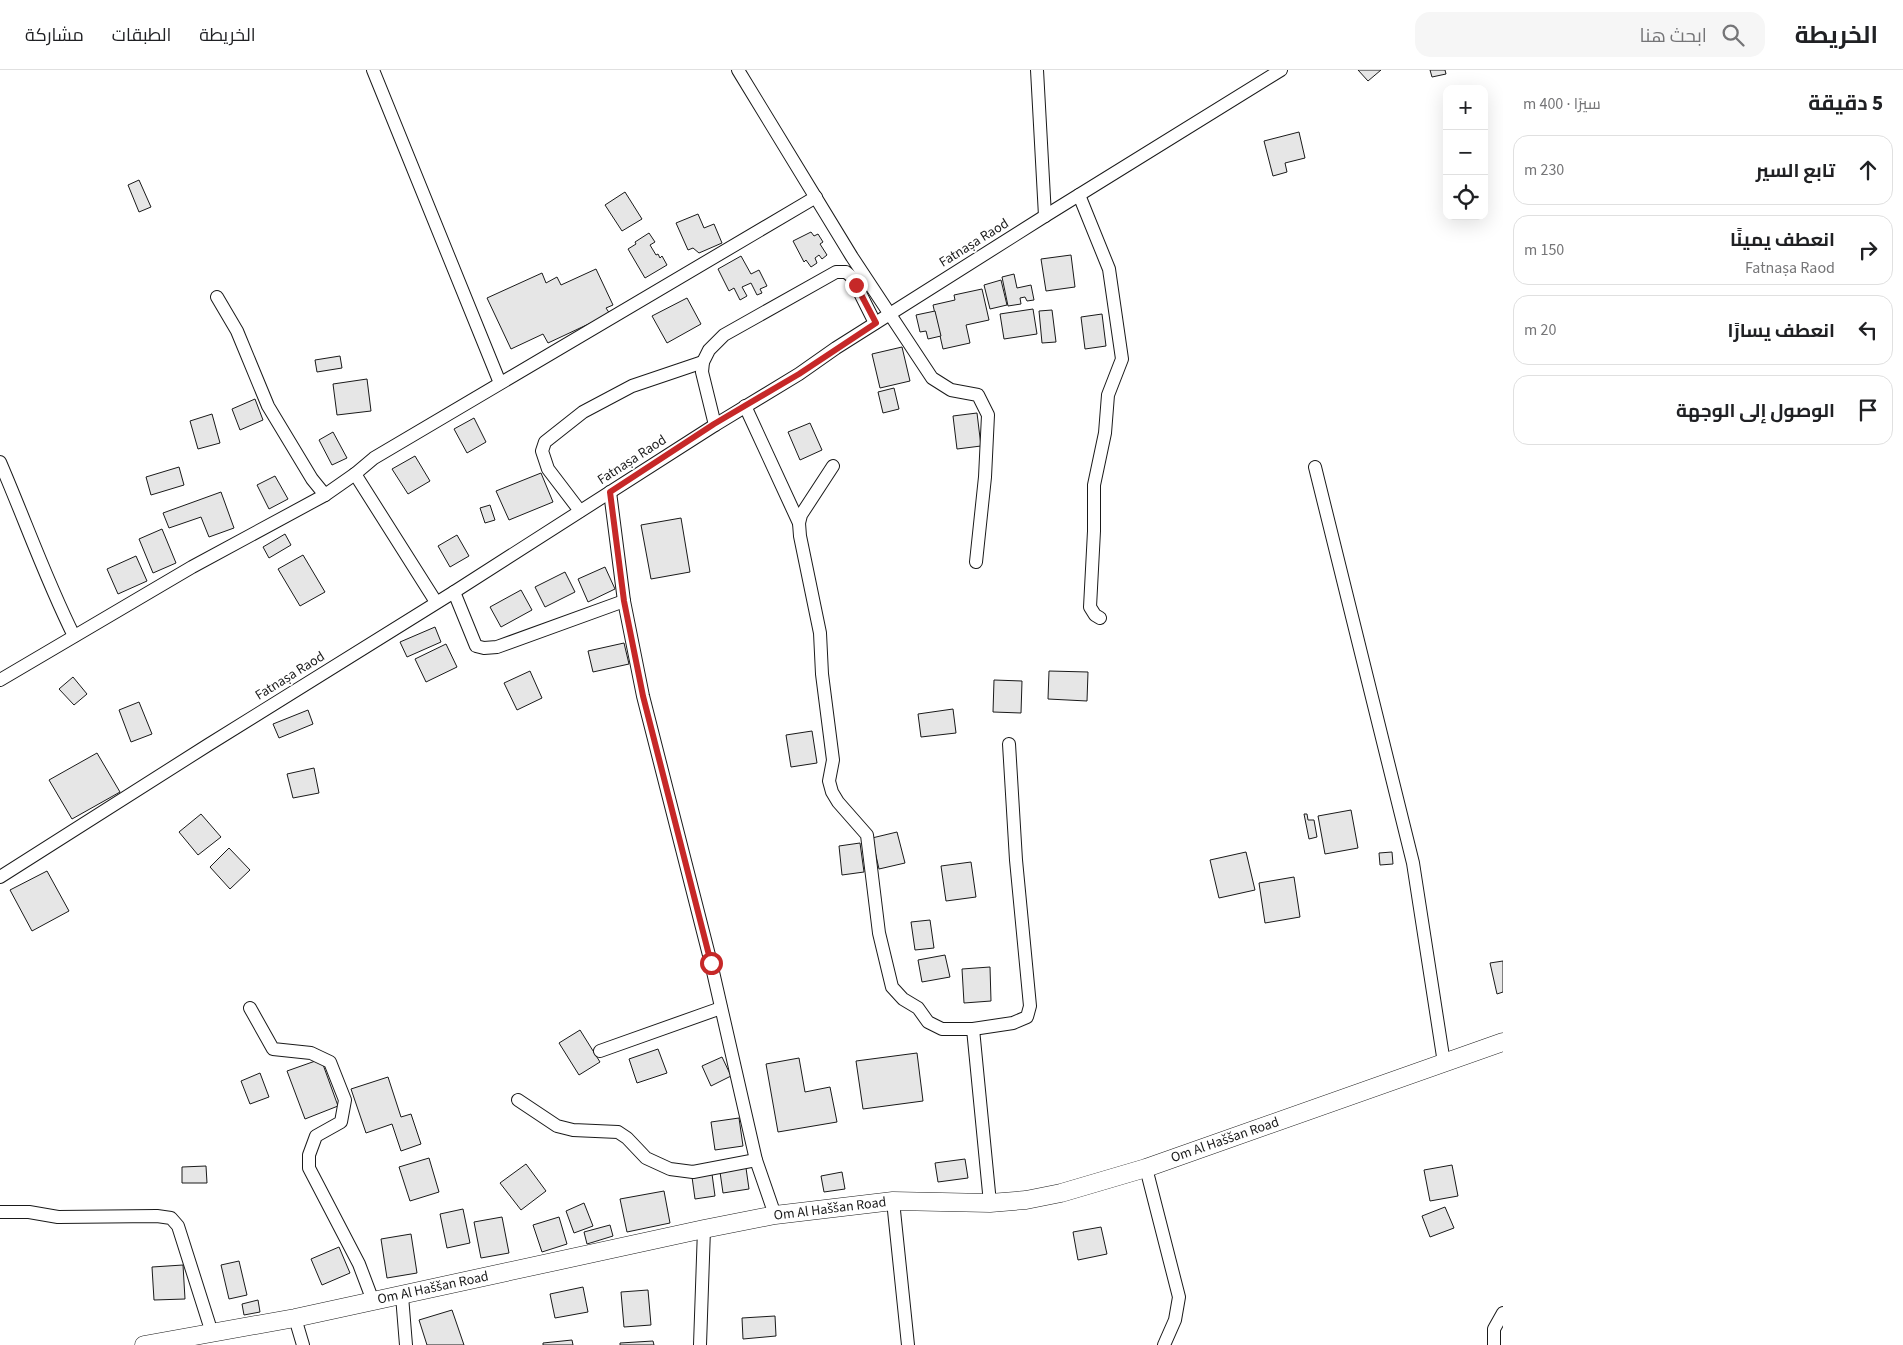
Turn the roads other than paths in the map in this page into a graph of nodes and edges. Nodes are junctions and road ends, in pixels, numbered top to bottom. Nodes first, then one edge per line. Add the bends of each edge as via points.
1 (373, 70) edge
2 (738, 70) edge
3 (1037, 70) edge
4 (1281, 70) edge
5 (1079, 194) junction
6 (816, 197) junction
7 (1045, 216) junction
8 (217, 297) dead end
9 (890, 315) junction
10 (876, 323) junction
11 (703, 362) junction
12 (500, 383) junction
13 (745, 406) junction
14 (714, 424) junction
15 (0, 462) edge
16 (833, 466) dead end
17 (1315, 467) dead end
18 (355, 474) junction
19 (610, 492) junction
20 (325, 495) junction
21 (580, 511) junction
22 (799, 523) junction
23 (976, 562) dead end
24 (454, 592) junction
25 (624, 601) junction
26 (436, 602) junction
27 (1100, 618) dead end
28 (74, 636) junction
29 (0, 680) edge
30 (1009, 744) dead end
31 (0, 877) edge
32 (250, 1008) dead end
33 (722, 1008) junction
34 (973, 1029) junction
35 (1503, 1042) edge
36 (600, 1051) dead end
37 (1444, 1063) junction
38 (518, 1100) dead end
39 (756, 1160) junction
40 (1146, 1168) junction
41 (893, 1201) junction
42 (990, 1203) junction
43 (0, 1212) edge
44 (775, 1215) junction
45 (704, 1229) junction
46 (402, 1296) junction
47 (373, 1301) junction
48 (1503, 1313) edge
49 (296, 1318) junction
50 (212, 1333) junction
51 (150, 1344) edge
52 (303, 1345) edge
53 (406, 1345) edge
54 (700, 1345) edge
55 (908, 1345) edge
56 (1164, 1345) edge
57 (1494, 1345) edge

1 - 12 street
2 - 6 street
3 - 7 street
4 - 5 street, Fatnaṣa Raod
5 - 7 street, Fatnaṣa Raod
5 - 27 street via 1109,269 1122,359 1108,395 1105,433 1094,485 1090,607
6 - 9 street
6 - 12 street
7 - 9 street, Fatnaṣa Raod
8 - 20 street via 238,331 272,413
9 - 10 street, Fatnaṣa Raod
9 - 23 street via 932,378 951,390 978,395 988,415
10 - 11 street via 852,277 846,272 836,272 724,335 709,350
10 - 13 street, Fatnaṣa Raod
11 - 14 street via 702,372
11 - 21 street via 632,386 583,412 545,442 542,451 548,469
12 - 18 street via 374,458
13 - 14 street, Fatnaṣa Raod
13 - 22 street
14 - 19 street, Fatnaṣa Raod
15 - 28 street via 52,592
16 - 22 street
17 - 37 street via 1413,863
18 - 20 street
18 - 26 street
19 - 21 street, Fatnaṣa Raod
19 - 25 street
20 - 28 street
21 - 24 street, Fatnaṣa Raod
22 - 34 street via 820,633 833,760 829,780 835,797 867,836 879,933 892,987 935,1026
24 - 25 street via 476,646 484,648 497,647
24 - 26 street, Fatnaṣa Raod
25 - 33 street via 643,696
26 - 31 street, Fatnaṣa Raod
28 - 29 street
30 - 34 street via 1030,1006 1027,1017 1013,1023
32 - 47 street via 273,1049 312,1053 330,1062 345,1100 341,1122 316,1136 309,1155 309,1168 359,1264
33 - 36 street
33 - 39 street
34 - 42 street
35 - 37 street, Om Al Haššan Road
37 - 40 street, Om Al Haššan Road
38 - 39 street via 557,1126 618,1132 646,1158 670,1169 693,1172
39 - 44 street
40 - 42 street, Om Al Haššan Road via 1061,1193
40 - 56 street via 1179,1297 1175,1320
41 - 42 street, Om Al Haššan Road
41 - 44 street, Om Al Haššan Road
41 - 55 street
43 - 50 street via 58,1217 171,1218 178,1226
44 - 45 street, Om Al Haššan Road
45 - 46 street, Om Al Haššan Road
45 - 54 street
46 - 47 street, Om Al Haššan Road
46 - 53 street
47 - 49 street, Om Al Haššan Road
48 - 57 street via 1494,1329
49 - 50 street, Om Al Haššan Road
49 - 52 street
50 - 51 street, Om Al Haššan Road

